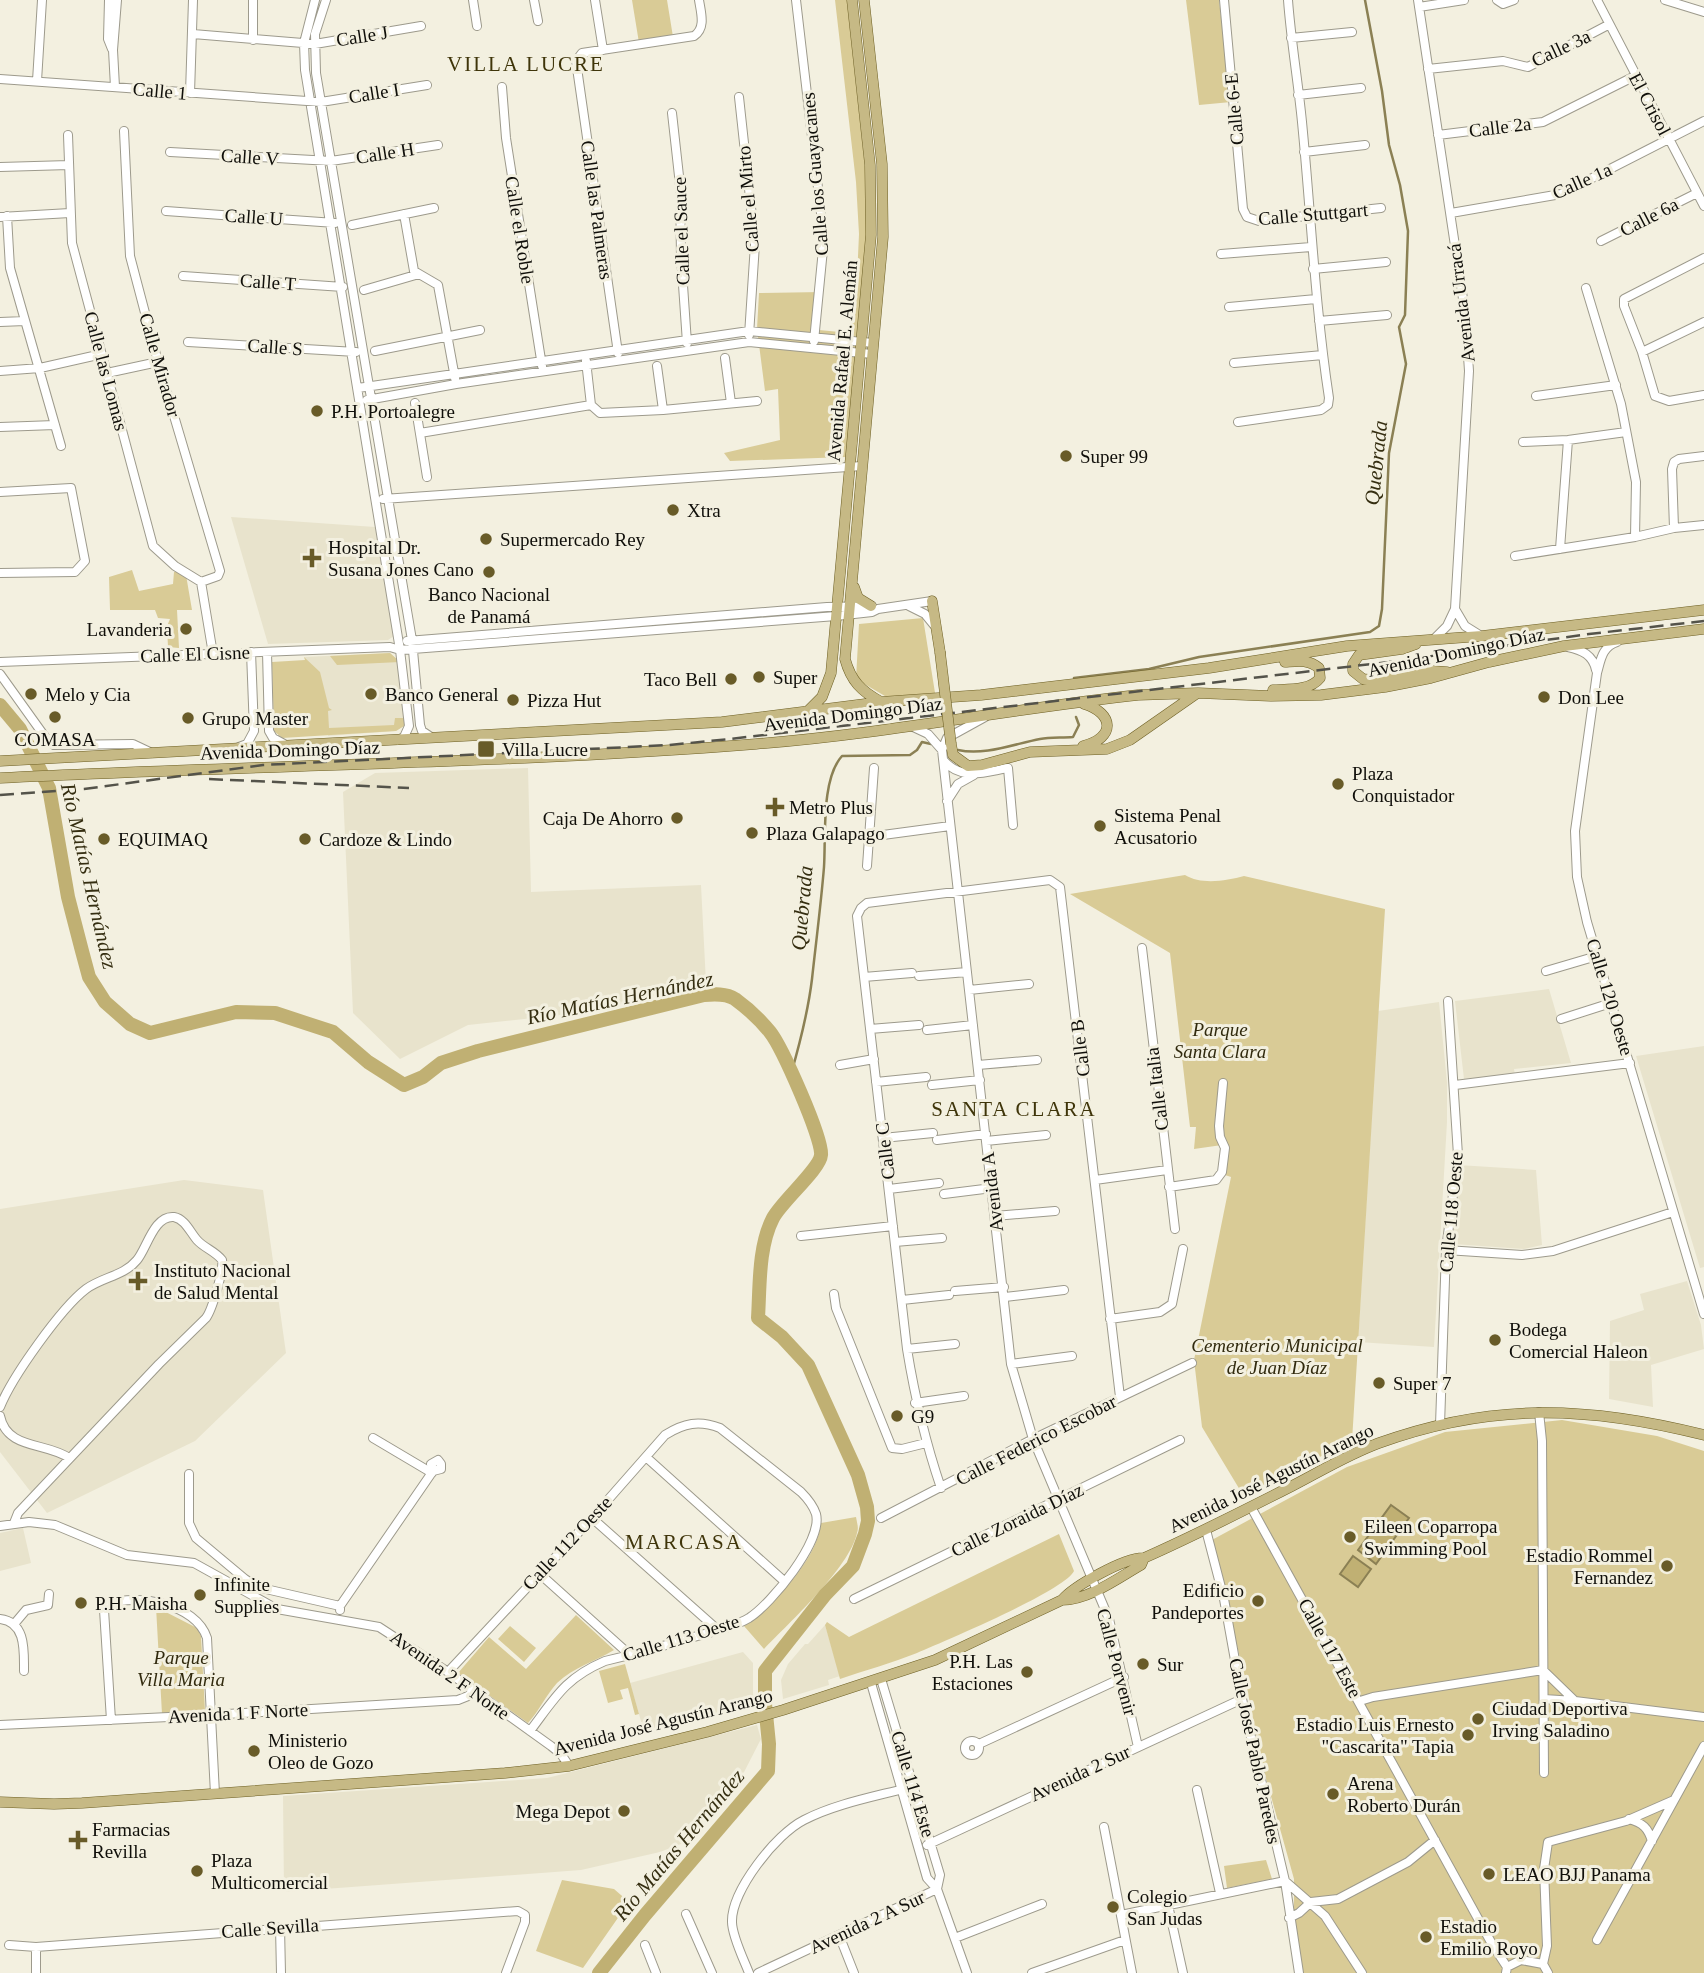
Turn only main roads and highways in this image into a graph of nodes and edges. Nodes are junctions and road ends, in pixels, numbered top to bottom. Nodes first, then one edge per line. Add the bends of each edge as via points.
1 (852, 0) edge
2 (864, 0) edge
3 (853, 584) junction
4 (932, 601) road end
5 (875, 607) road end
6 (1704, 610) edge
7 (1704, 629) edge
8 (1434, 639) junction
9 (1209, 668) junction
10 (1455, 673) junction
11 (1198, 693) junction
12 (1213, 693) junction
13 (881, 702) junction
14 (1078, 702) junction
15 (802, 713) junction
16 (1066, 750) junction
17 (0, 761) edge
18 (0, 778) edge
19 (1704, 1435) edge
20 (1144, 1558) junction
21 (1062, 1600) junction
22 (0, 1802) edge

1 - 15 main road, Avenida Rafael E. Alemán via 872,199 871,235 827,686 813,708
2 - 3 main road, Avenida Rafael E. Alemán via 884,199
3 - 5 main road via 858,598
3 - 13 main road, Avenida Rafael E. Alemán via 845,659 853,682
4 - 16 main road, bridge via 946,747 953,755 968,766 1030,752
6 - 8 main road, Avenida Domingo Díaz
7 - 10 main road, Avenida Domingo Díaz via 1564,646
8 - 9 main road, Avenida Domingo Díaz via 1347,646
8 - 10 main road via 1359,655 1353,671 1372,680 1433,671
9 - 12 main road via 1302,660 1312,662 1321,672 1308,687
9 - 13 main road, Avenida Domingo Díaz
10 - 12 main road, Avenida Domingo Díaz via 1321,695
11 - 12 main road, Avenida Domingo Díaz
11 - 14 main road, Avenida Domingo Díaz
11 - 16 main road via 1130,740 1107,749
13 - 15 main road, Avenida Domingo Díaz
14 - 16 main road via 1102,713 1107,730 1095,743
14 - 18 main road, Avenida Domingo Díaz via 760,744 626,754
15 - 17 main road, Avenida Domingo Díaz via 722,722
19 - 20 main road, Avenida José Agustín Arango via 1645,1420 1539,1412 1440,1424 1379,1443
20 - 21 main road, Avenida José Agustín Arango via 1091,1579
20 - 21 main road, Avenida José Agustín Arango via 1141,1565 1096,1590
21 - 22 main road, Avenida José Agustín Arango via 935,1660 876,1681 569,1766 215,1794 54,1804

